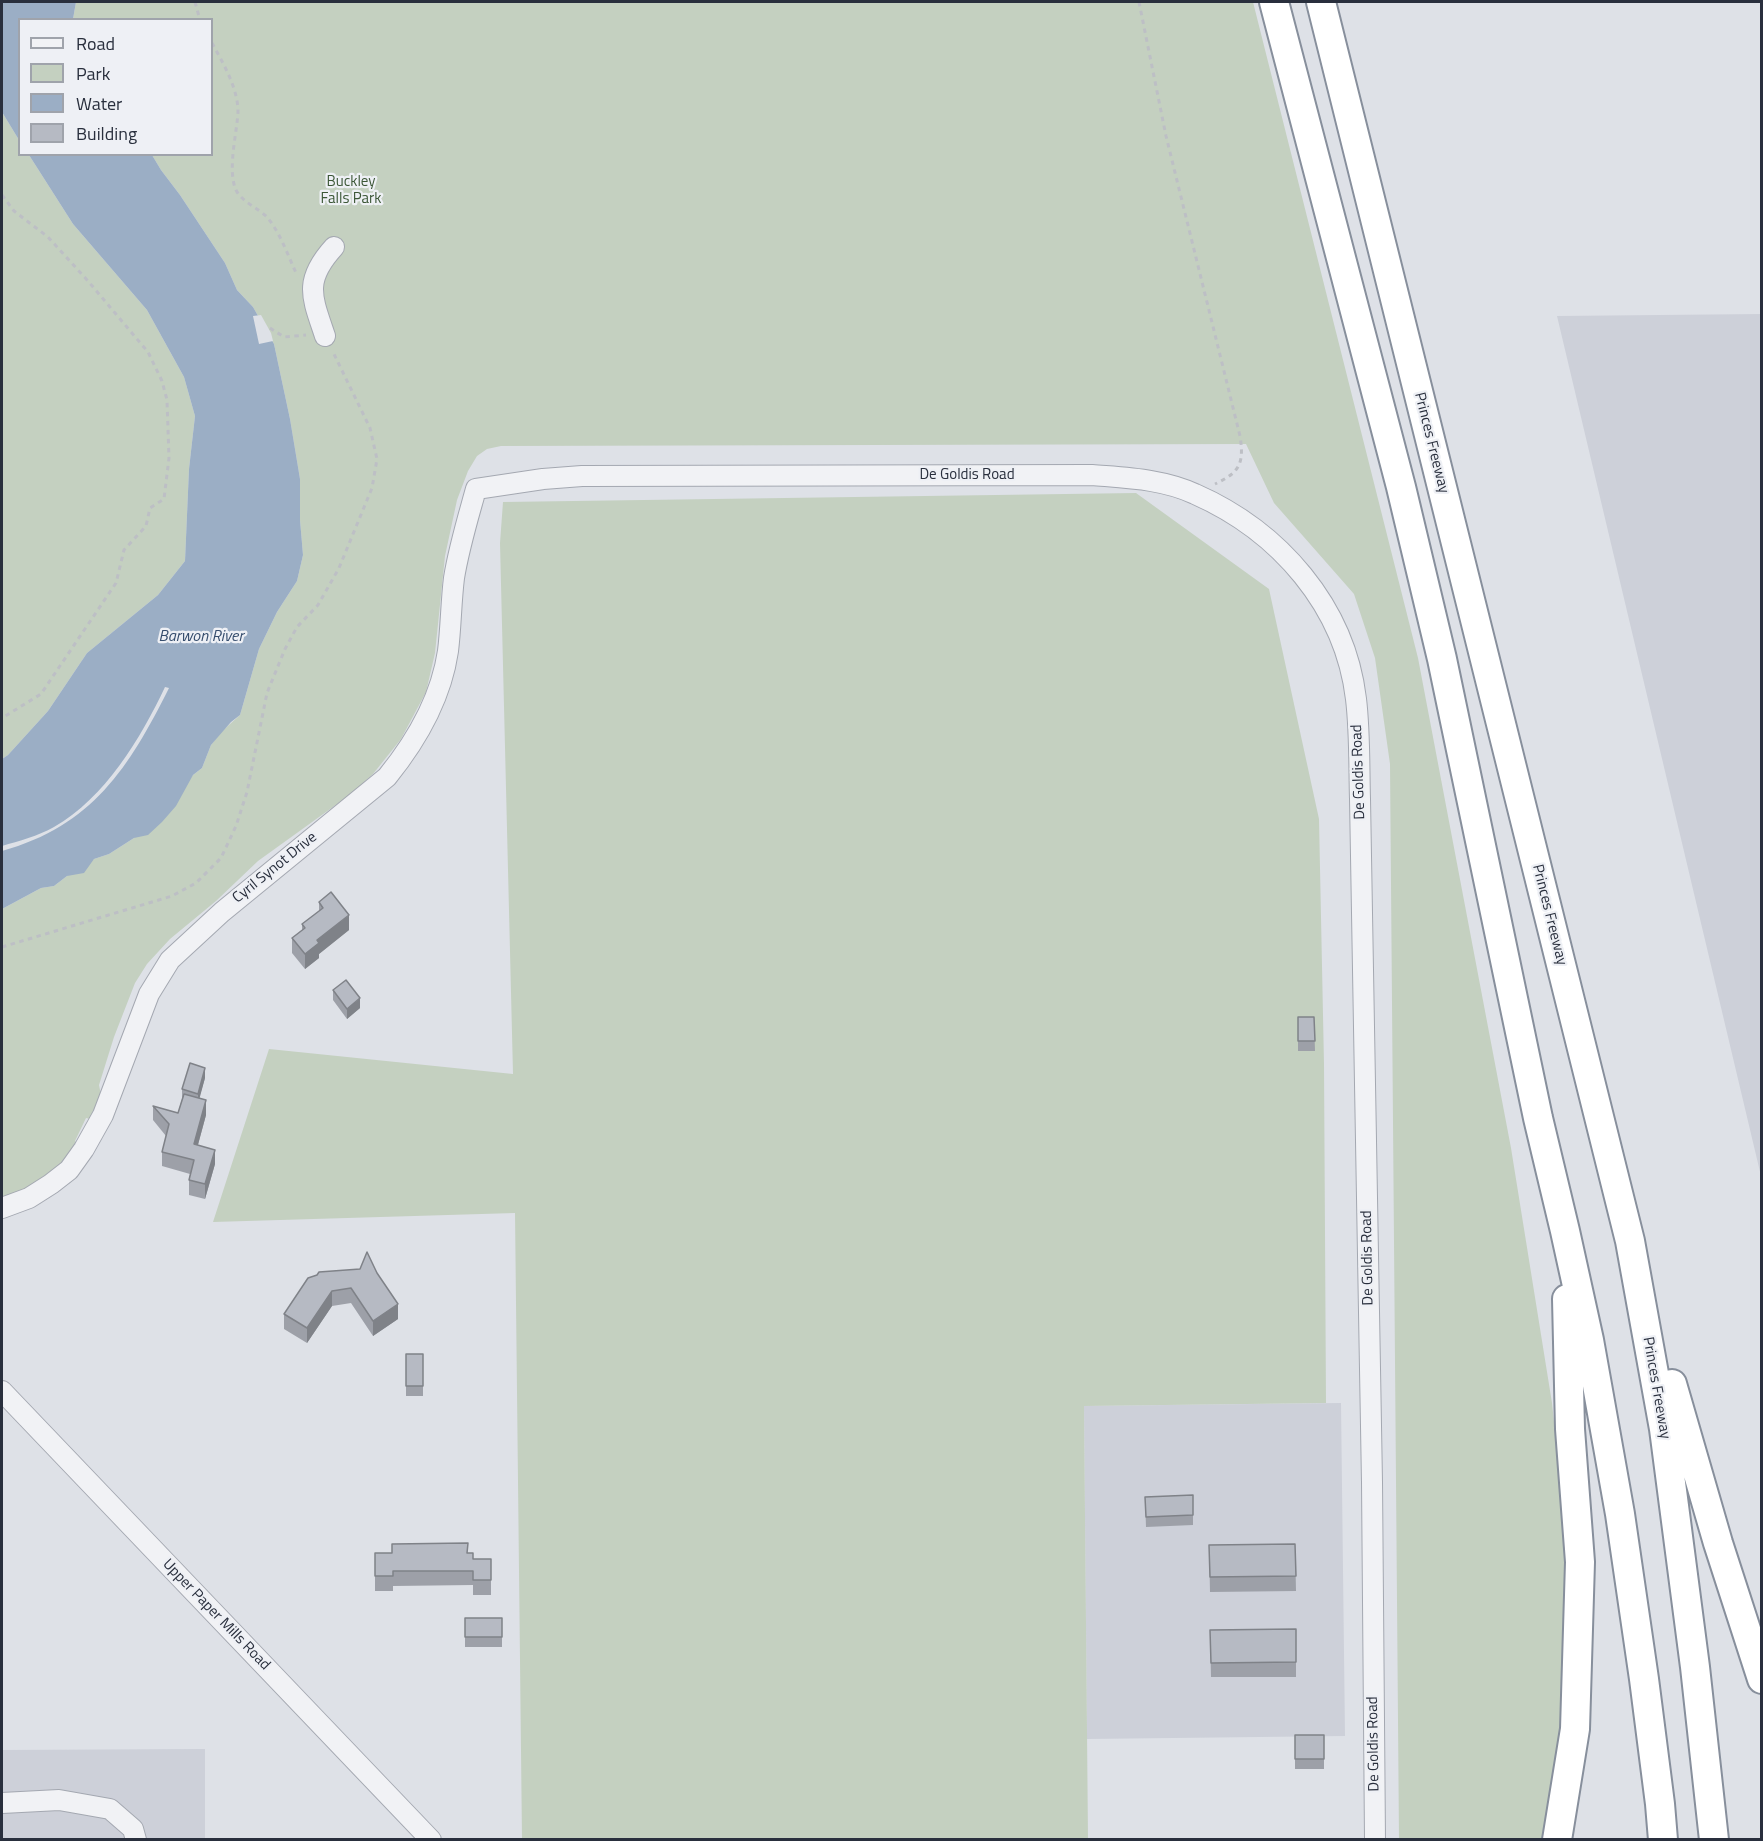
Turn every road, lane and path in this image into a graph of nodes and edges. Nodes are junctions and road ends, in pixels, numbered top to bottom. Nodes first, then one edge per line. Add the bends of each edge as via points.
1 (195, 2) edge
2 (1139, 2) edge
3 (1274, 2) edge
4 (1321, 2) edge
5 (199, 18) edge
6 (213, 45) edge
7 (2, 195) edge
8 (334, 247) dead end
9 (311, 286) junction
10 (270, 328) dead end
11 (325, 336) junction
12 (476, 489) joint
13 (1194, 493) junction
14 (2, 718) edge
15 (2, 947) edge
16 (2, 1208) edge
17 (1565, 1231) junction
18 (1630, 1241) junction
19 (2, 1391) edge
20 (1761, 1678) edge
21 (2, 1803) edge
22 (136, 1839) edge
23 (431, 1839) edge
24 (1375, 1839) edge
25 (1557, 1839) edge
26 (1662, 1839) edge
27 (1714, 1839) edge

1 - 5 path
2 - 13 path via 1166,136 1243,455 1236,470
3 - 17 highway via 1442,659
4 - 18 highway, Princes Freeway
6 - 9 path via 233,87 238,109 233,151 236,190 266,216 300,283
7 - 14 path via 14,211 48,237 148,352 167,400 169,458 164,499 150,508 146,526 124,550 117,583 41,694
8 - 9 street via 321,261
9 - 11 street
10 - 11 path via 284,337
11 - 15 path via 370,428 377,459 372,488 339,568 318,605 297,627 267,693 247,792 221,858 196,883 172,896
12 - 13 street, De Goldis Road via 582,476 1092,475 1148,480
12 - 16 street, Cyril Synot Drive via 459,549 448,652 439,690 408,752 387,777 222,912 170,960 149,994 103,1115 84,1149 69,1170 51,1184
13 - 24 street, De Goldis Road via 1267,539 1297,567 1323,604 1343,645 1356,698
17 - 25 highway via 1570,1430 1580,1562 1575,1729
17 - 26 highway via 1620,1514
18 - 20 highway
18 - 27 highway, Princes Freeway via 1664,1429
19 - 23 street, Upper Paper Mills Road
21 - 22 street via 59,1800 110,1809 133,1829

